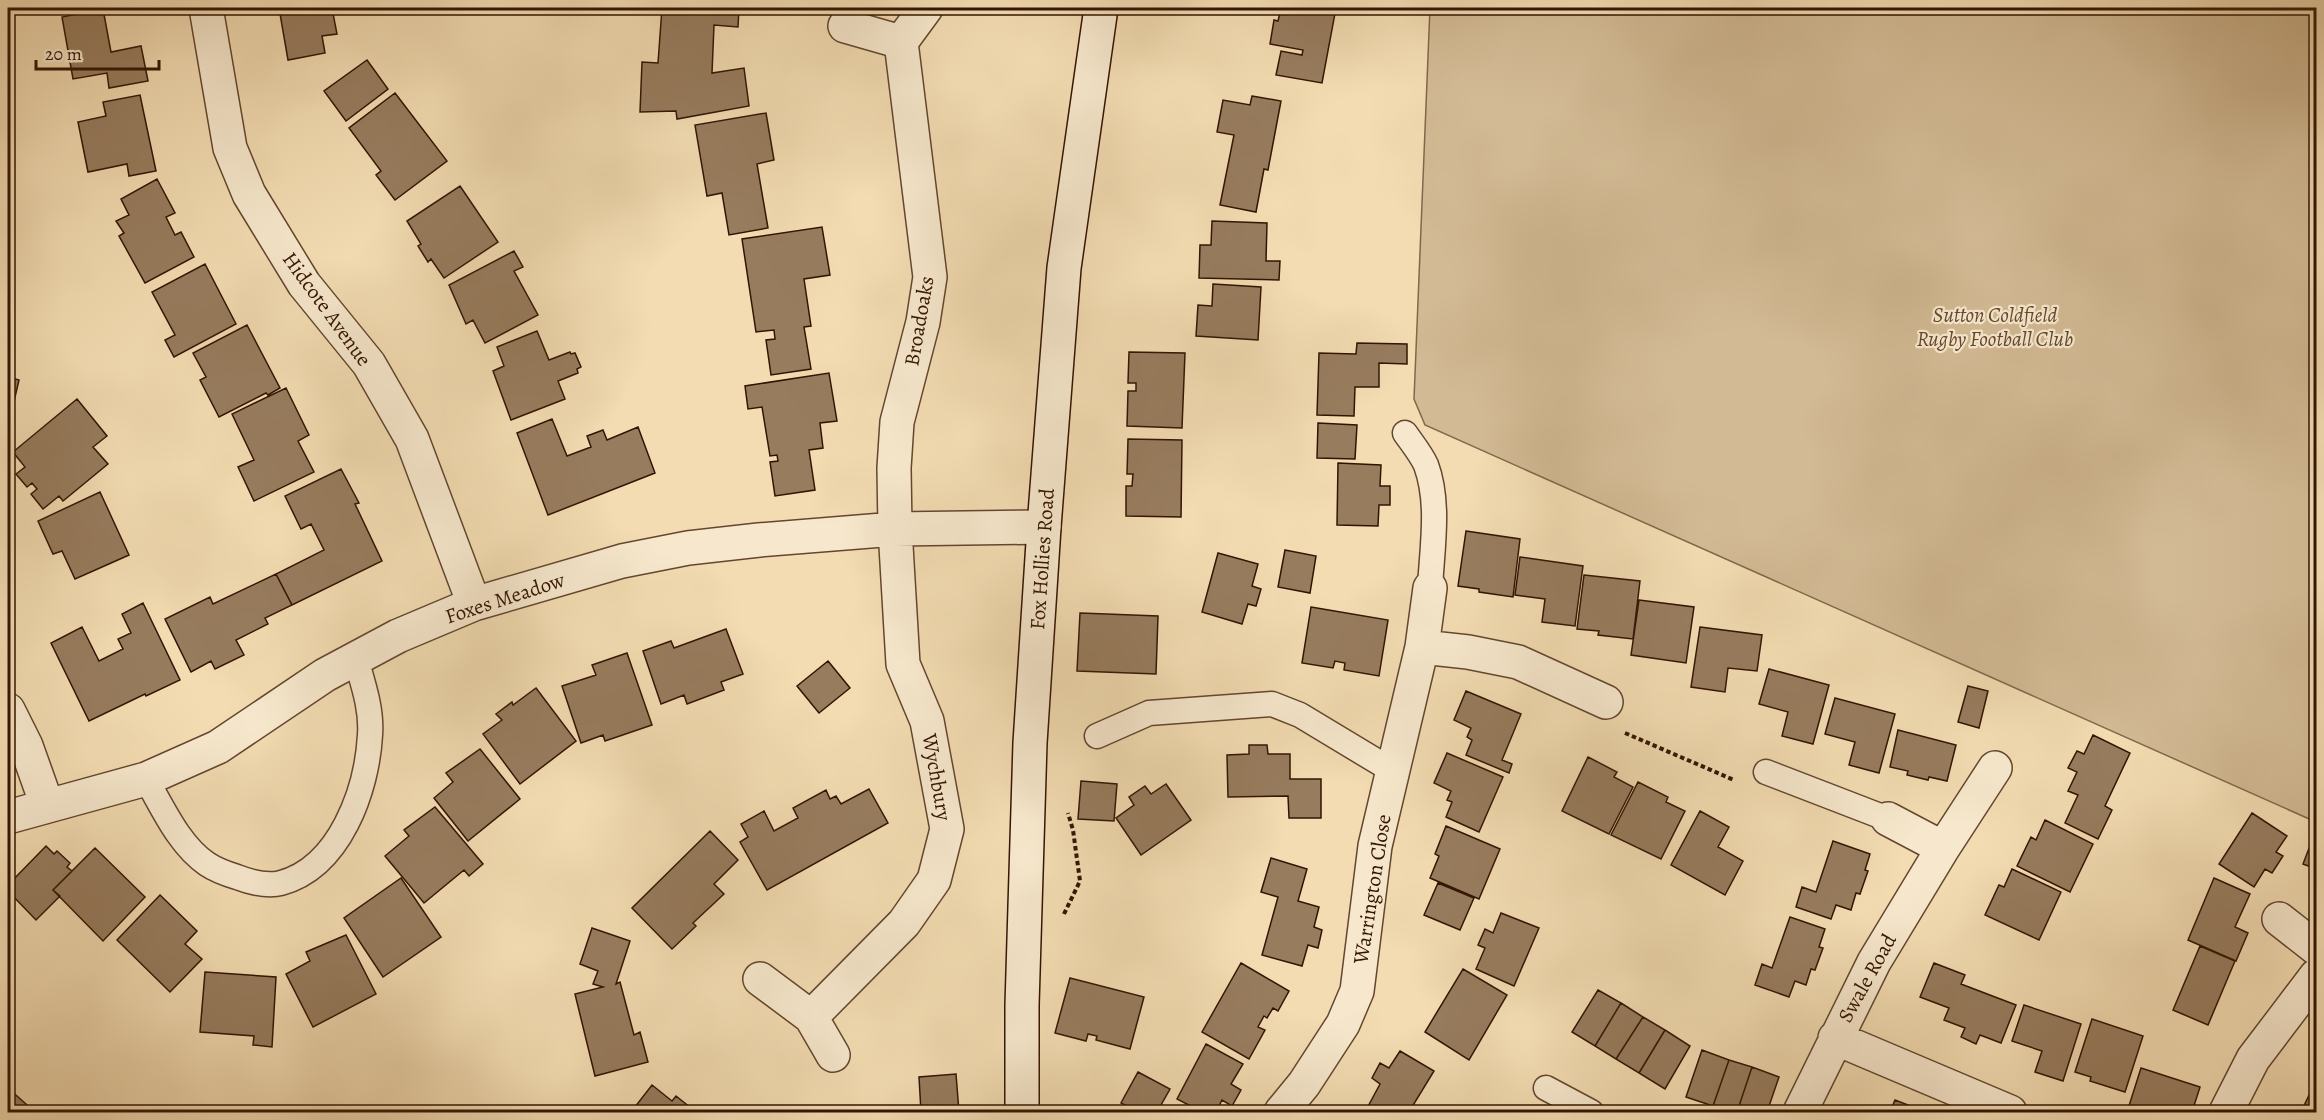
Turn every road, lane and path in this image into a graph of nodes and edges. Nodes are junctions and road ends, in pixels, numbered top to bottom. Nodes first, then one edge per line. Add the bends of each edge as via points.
1 (206, 8) edge
2 (926, 8) edge
3 (1101, 8) edge
4 (845, 26) dead end
5 (901, 42) junction
6 (1405, 433) dead end
7 (1044, 527) junction
8 (895, 529) junction
9 (1430, 588) joint
10 (474, 604) junction
11 (1422, 647) junction
12 (356, 659) junction
13 (1606, 702) dead end
14 (8, 710) edge
15 (1097, 736) dead end
16 (1995, 768) dead end
17 (1393, 771) junction
18 (1766, 772) dead end
19 (146, 779) junction
20 (47, 805) junction
21 (8, 817) edge
22 (1888, 819) joint
23 (1943, 848) junction
24 (2279, 919) dead end
25 (2316, 948) edge
26 (2316, 976) edge
27 (759, 979) dead end
28 (811, 1017) junction
29 (1835, 1038) junction
30 (832, 1055) dead end
31 (1546, 1088) dead end
32 (1022, 1113) edge
33 (1281, 1113) edge
34 (1591, 1113) edge
35 (1800, 1113) edge
36 (2010, 1113) edge
37 (2226, 1113) edge

1 - 10 street, Hidcote Avenue via 230,148 249,194 304,284 369,364 412,439
2 - 5 street
3 - 7 street, Fox Hollies Road via 1064,268
4 - 5 street
5 - 8 street, Broadoaks via 930,277 923,322 897,422
6 - 9 lane via 1425,464 1432,496
7 - 8 street, Foxes Meadow
7 - 32 street, Fox Hollies Road via 1030,743
8 - 10 street, Foxes Meadow via 688,548 622,561
8 - 28 street, Wychbury via 903,664 927,721 947,830 934,880 904,923
9 - 11 street, Warrington Close
10 - 12 street, Foxes Meadow via 398,636
11 - 13 street via 1518,662
11 - 17 street, Warrington Close
12 - 19 street, Foxes Meadow via 218,747
12 - 19 lane via 369,712 366,771 347,822 329,850 305,873 280,883 256,884 207,864 186,844
14 - 20 street
15 - 17 lane via 1149,712 1272,704 1300,715
16 - 23 street, Swale Road
17 - 33 street, Warrington Close via 1375,846 1357,991 1343,1024
18 - 22 lane
19 - 20 street, Foxes Meadow
20 - 21 street, Foxes Meadow
22 - 23 street
23 - 29 street, Swale Road via 1874,962
24 - 25 street
26 - 37 street via 2253,1059
27 - 28 street
28 - 30 street
29 - 35 street, Swale Road
29 - 36 street
31 - 34 lane

